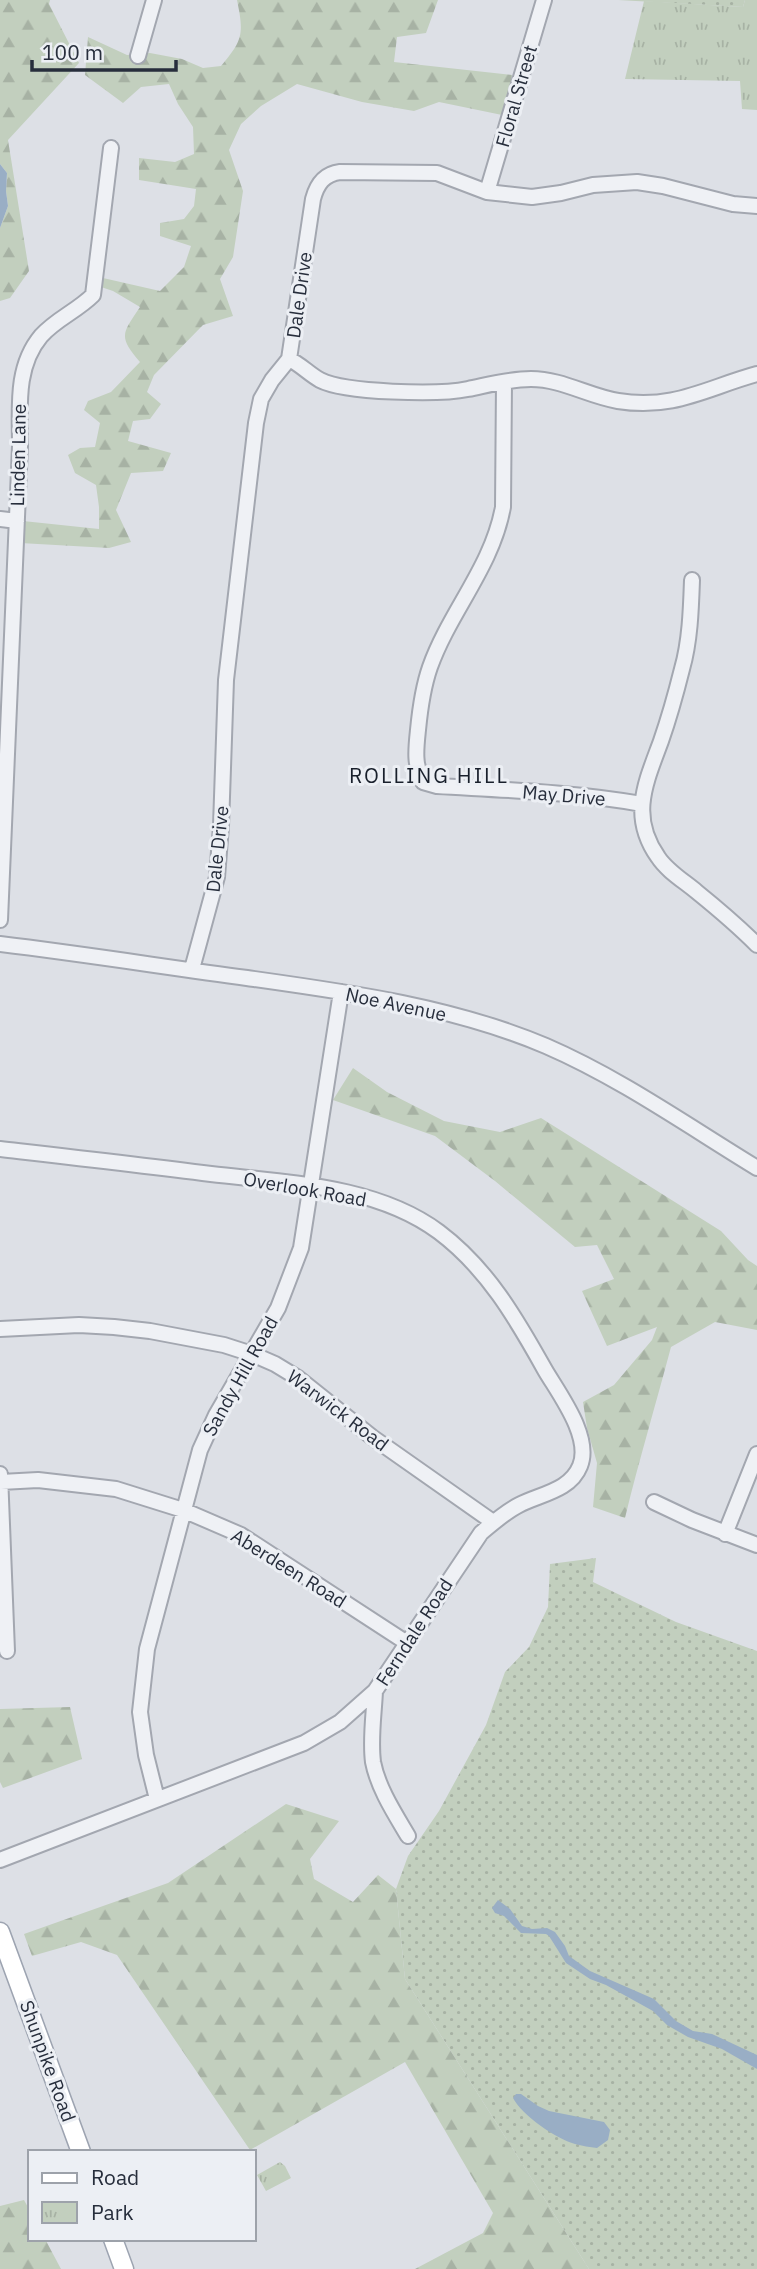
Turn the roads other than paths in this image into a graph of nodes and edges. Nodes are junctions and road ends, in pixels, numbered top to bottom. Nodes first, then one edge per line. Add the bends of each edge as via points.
1 (154, 0) edge
2 (544, 0) edge
3 (138, 56) dead end
4 (111, 148) dead end
5 (488, 192) junction
6 (757, 206) edge
7 (289, 359) junction
8 (757, 374) edge
9 (504, 382) junction
10 (0, 519) edge
11 (17, 521) junction
12 (692, 580) dead end
13 (5, 669) edge
14 (642, 804) junction
15 (0, 920) edge
16 (0, 944) edge
17 (757, 945) edge
18 (192, 970) junction
19 (341, 992) junction
20 (0, 1149) edge
21 (757, 1168) edge
22 (311, 1186) junction
23 (0, 1329) edge
24 (252, 1354) junction
25 (580, 1433) joint
26 (757, 1454) edge
27 (0, 1472) edge
28 (1, 1482) edge
29 (654, 1502) dead end
30 (183, 1510) junction
31 (493, 1522) junction
32 (725, 1534) junction
33 (757, 1545) edge
34 (407, 1643) junction
35 (7, 1651) dead end
36 (376, 1691) junction
37 (157, 1799) junction
38 (408, 1836) dead end
39 (0, 1860) edge
40 (0, 1932) edge
41 (81, 2150) edge
42 (114, 2241) edge
43 (124, 2269) edge

1 - 3 street
2 - 5 street, Floral Street
4 - 11 street, Linden Lane via 93,295 41,337 19,385
5 - 6 street, Dale Drive via 532,197 637,182
5 - 7 street, Dale Drive via 437,173 354,171 326,176 313,199
7 - 9 street via 321,381 348,388 434,393
7 - 18 street, Dale Drive via 261,399 256,423 226,680 218,877
8 - 9 street via 677,401 649,404 600,398 546,379
9 - 14 street, May Drive via 500,523 487,559 430,664 415,752 420,776 423,782 437,786 603,797
10 - 11 street
11 - 13 street, Linden Lane
12 - 14 street via 683,667
13 - 15 street, Linden Lane
14 - 17 street via 647,838 662,863
16 - 18 street, Noe Avenue
18 - 19 street, Noe Avenue
19 - 21 street, Noe Avenue via 453,1015 545,1046 601,1073
19 - 22 street, Sandy Hill Road
20 - 22 street, Overlook Road
22 - 24 street, Sandy Hill Road via 301,1248 278,1308
22 - 25 street, Overlook Road via 406,1211 474,1261 520,1327
23 - 24 street, Warwick Road via 114,1327
24 - 30 street, Sandy Hill Road via 200,1450
24 - 31 street, Warwick Road via 298,1378 372,1437
25 - 31 street, Ferndale Road via 583,1456 570,1481 519,1504
26 - 32 street
27 - 28 street
28 - 30 street, Aberdeen Road via 38,1480 116,1489
28 - 35 street
29 - 32 street
30 - 34 street, Aberdeen Road via 242,1535
30 - 37 street, Sandy Hill Road via 142,1680 140,1712
31 - 34 street, Ferndale Road via 472,1544
32 - 33 street
34 - 36 street, Ferndale Road
36 - 37 street, Ferndale Road via 340,1722 304,1743
36 - 38 street via 373,1763
37 - 39 street, Ferndale Road
40 - 41 main road, Shunpike Road
42 - 43 main road

